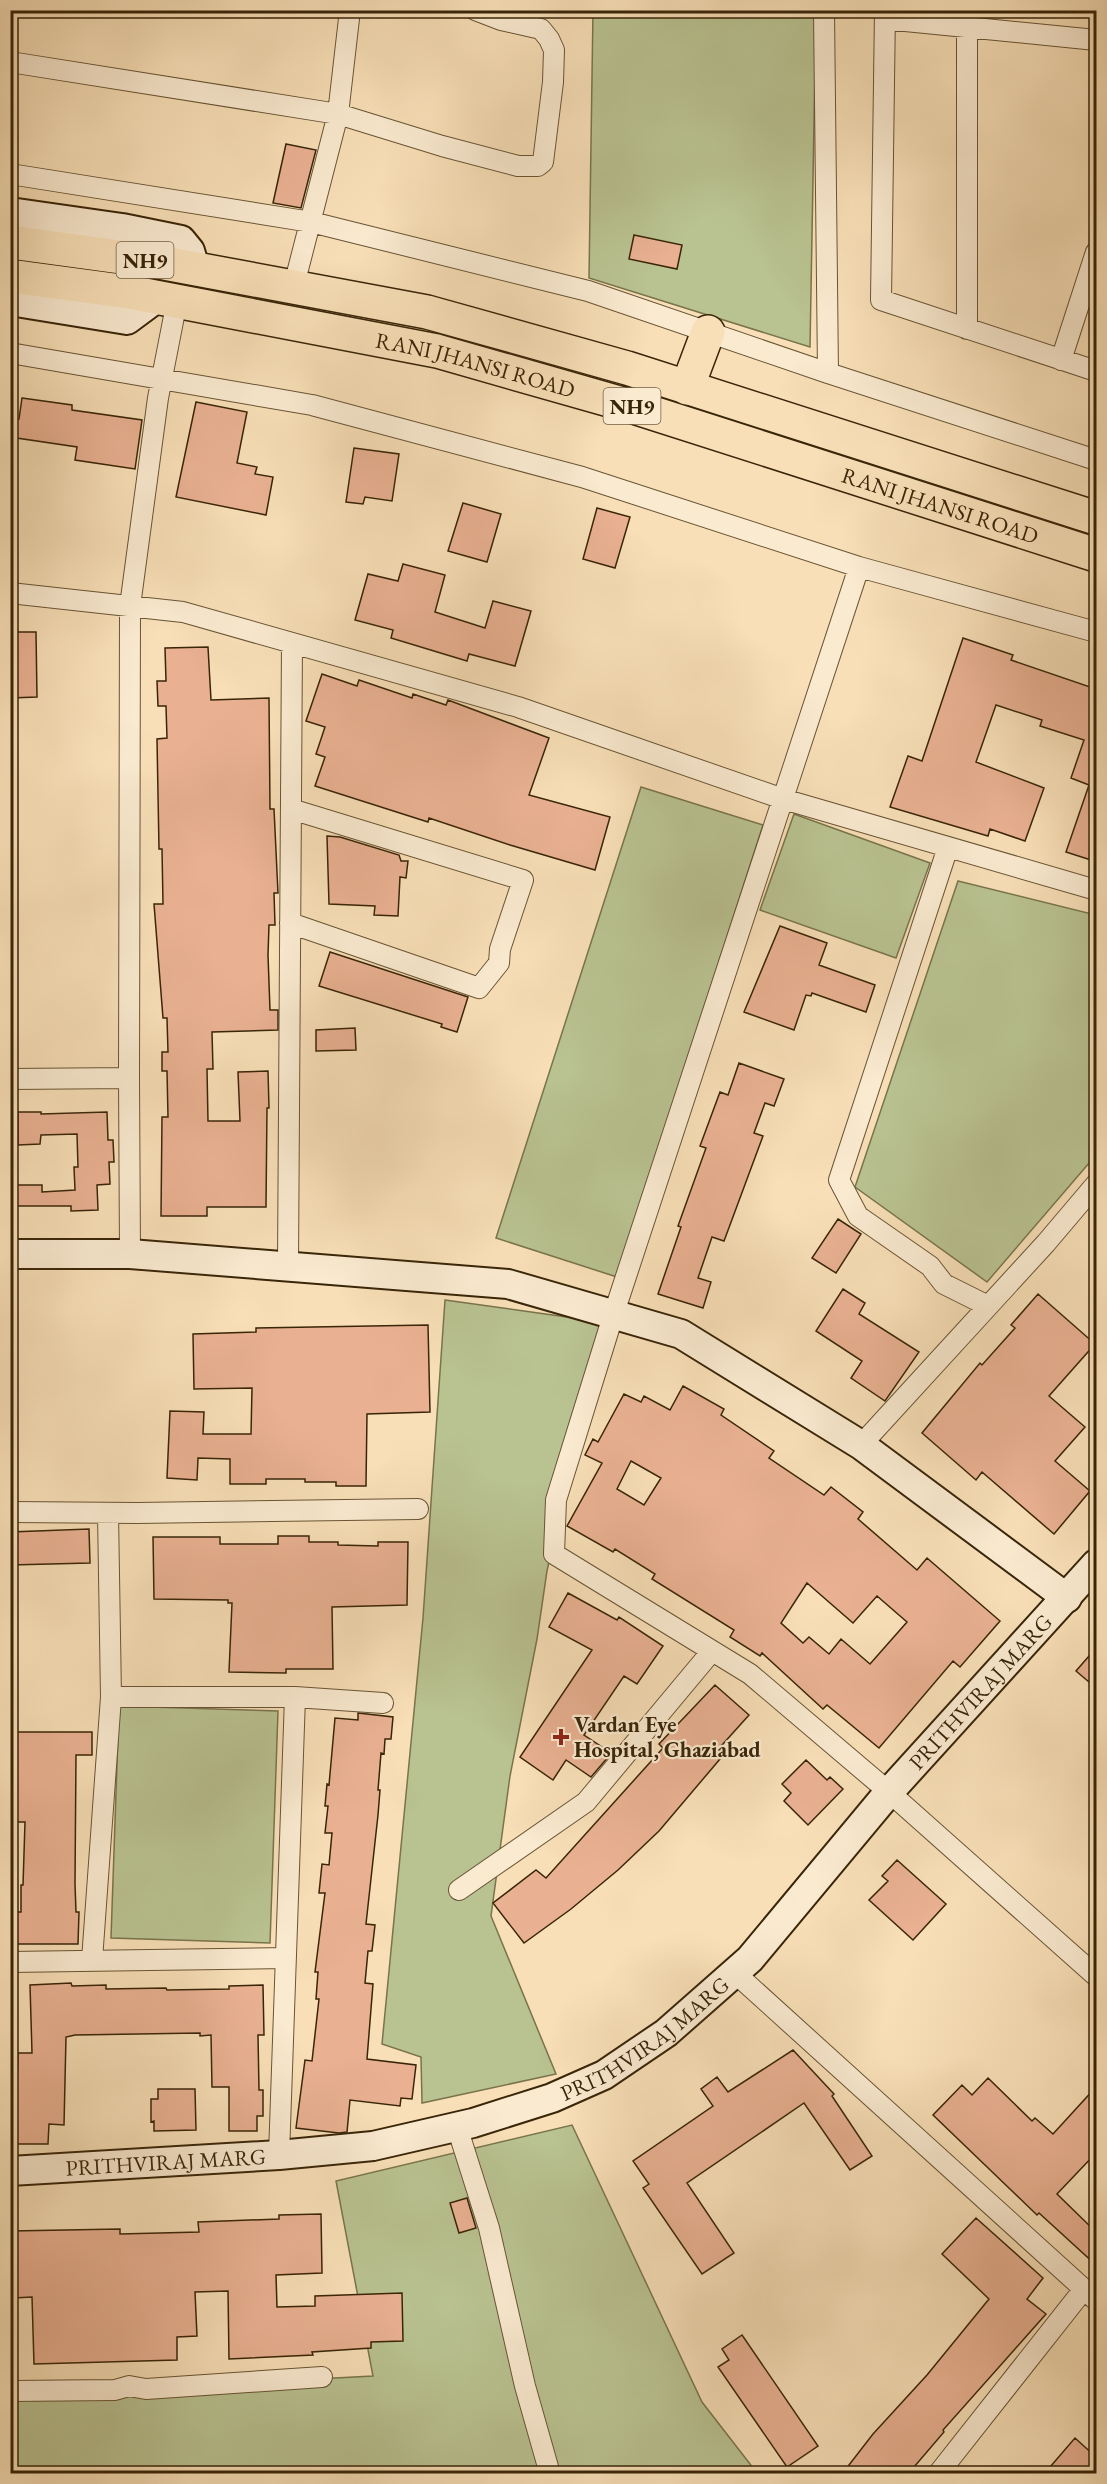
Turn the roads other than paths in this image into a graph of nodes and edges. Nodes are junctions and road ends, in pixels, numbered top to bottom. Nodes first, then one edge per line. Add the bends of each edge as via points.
1 (350, 10) edge
2 (475, 10) edge
3 (824, 10) edge
4 (885, 15) edge
5 (968, 27) junction
6 (1096, 40) edge
7 (10, 62) edge
8 (338, 114) junction
9 (10, 174) edge
10 (10, 212) edge
11 (311, 222) junction
12 (10, 242) edge
13 (1096, 252) edge
14 (195, 268) junction
15 (10, 276) edge
16 (294, 285) junction
17 (167, 299) junction
18 (10, 301) edge
19 (967, 329) junction
20 (708, 332) junction
21 (10, 353) edge
22 (1060, 360) junction
23 (1096, 370) edge
24 (828, 373) junction
25 (161, 380) junction
26 (687, 388) junction
27 (830, 433) junction
28 (899, 455) junction
29 (1096, 460) edge
30 (817, 465) junction
31 (889, 489) junction
32 (1096, 518) edge
33 (1096, 555) edge
34 (859, 567) junction
35 (10, 593) edge
36 (130, 606) junction
37 (1096, 632) edge
38 (292, 643) junction
39 (783, 799) junction
40 (291, 809) junction
41 (948, 847) junction
42 (1096, 890) edge
43 (290, 923) junction
44 (129, 1078) junction
45 (10, 1079) edge
46 (1096, 1184) edge
47 (10, 1254) edge
48 (130, 1254) junction
49 (288, 1265) junction
50 (988, 1306) junction
51 (613, 1316) junction
52 (861, 1445) junction
53 (418, 1509) dead end
54 (10, 1512) edge
55 (108, 1513) junction
56 (1096, 1564) edge
57 (1067, 1598) junction
58 (712, 1651) junction
59 (111, 1697) junction
60 (295, 1697) junction
61 (383, 1703) dead end
62 (889, 1792) junction
63 (459, 1890) dead end
64 (286, 1958) junction
65 (92, 1960) junction
66 (10, 1962) edge
67 (735, 1974) junction
68 (1096, 1976) edge
69 (457, 2127) junction
70 (279, 2156) junction
71 (10, 2171) edge
72 (1090, 2295) edge
73 (322, 2377) dead end
74 (10, 2391) edge
75 (550, 2474) edge
76 (938, 2474) edge

1 - 8 street
2 - 8 street via 541,29 554,50 543,162 538,166 518,166
3 - 24 street
4 - 5 street
4 - 19 street via 881,300
5 - 6 street
5 - 19 street
7 - 8 street
8 - 11 street
9 - 11 street
10 - 14 street via 181,240 190,251
11 - 16 street
11 - 20 street via 588,291
12 - 14 highway, NH9
13 - 22 street
14 - 16 highway, RANI JHANSI ROAD / NH9
15 - 17 highway, NH9
16 - 26 highway, RANI JHANSI ROAD / NH9 via 427,312
17 - 18 street via 127,320
17 - 25 street
17 - 30 highway, RANI JHANSI ROAD / NH9 via 437,351
19 - 22 street
20 - 24 street
20 - 26 highway
21 - 25 street
22 - 23 street
24 - 29 street
25 - 34 street via 324,408 582,477
25 - 36 street
26 - 27 highway, RANI JHANSI ROAD / NH9
27 - 28 highway, RANI JHANSI ROAD / NH9
27 - 30 highway
28 - 31 highway
28 - 32 highway, RANI JHANSI ROAD / NH9
30 - 31 highway, RANI JHANSI ROAD / NH9
31 - 33 highway, RANI JHANSI ROAD / NH9
34 - 37 street
34 - 39 street
35 - 36 street
36 - 38 street via 183,612
36 - 44 street
38 - 39 street via 518,707
38 - 40 street
39 - 41 street
39 - 51 street
40 - 43 street
40 - 43 street via 523,880 499,963 479,988
41 - 42 street
41 - 50 street via 839,1180 858,1216 930,1266 944,1284
43 - 49 street
44 - 45 street
44 - 48 street
46 - 50 street
47 - 48 street
48 - 49 street
49 - 51 street via 508,1284
50 - 52 street
51 - 52 street via 681,1334
51 - 58 street via 556,1500 554,1554
52 - 57 street
53 - 55 street
54 - 55 street
55 - 59 street
56 - 57 street, PRITHVIRAJ MARG
57 - 62 street, PRITHVIRAJ MARG
58 - 62 street via 750,1674
58 - 63 street via 586,1802
59 - 60 street
59 - 65 street
60 - 61 street
60 - 64 street
62 - 67 street, PRITHVIRAJ MARG
62 - 68 street
64 - 65 street
64 - 70 street
65 - 66 street
67 - 69 street, PRITHVIRAJ MARG via 666,2033 604,2075 552,2098
67 - 72 street
69 - 70 street, PRITHVIRAJ MARG via 373,2146
69 - 75 street via 489,2228 525,2386
70 - 71 street, PRITHVIRAJ MARG
72 - 76 street
73 - 74 street via 146,2389 129,2386 115,2390

